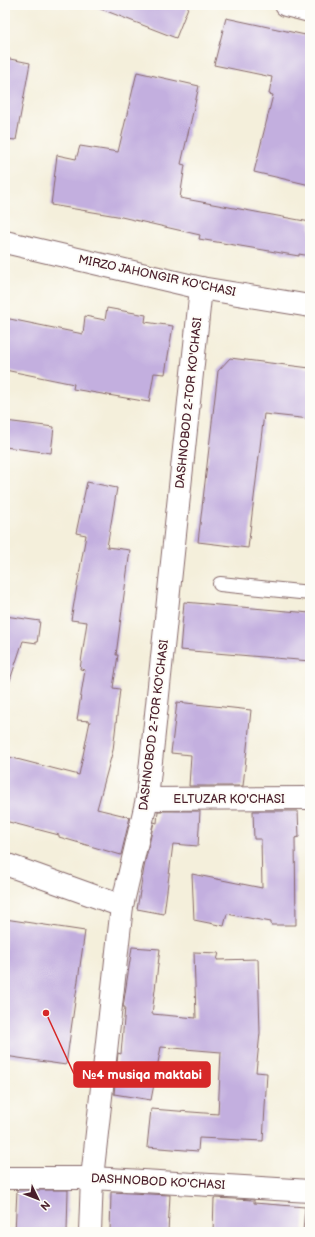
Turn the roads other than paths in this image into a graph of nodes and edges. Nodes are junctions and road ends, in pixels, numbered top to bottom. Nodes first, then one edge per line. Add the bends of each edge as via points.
1 (286, 5) edge
2 (310, 11) edge
3 (5, 242) edge
4 (201, 288) junction
5 (310, 306) edge
6 (220, 584) dead end
7 (310, 593) edge
8 (310, 798) edge
9 (147, 799) junction
10 (5, 864) edge
11 (122, 906) junction
12 (5, 1178) edge
13 (92, 1178) junction
14 (310, 1191) edge
15 (90, 1232) edge

1 - 2 street
3 - 4 street, MIRZO JAHONGIR KO'CHASI
4 - 5 street, MIRZO JAHONGIR KO'CHASI
4 - 9 street, DASHNOBOD 2-TOR KO'CHASI
6 - 7 lane
8 - 9 street, ELTUZAR KO'CHASI
9 - 11 street, DASHNOBOD 2-TOR KO'CHASI
10 - 11 street
11 - 13 street, DASHNOBOD 2-TOR KO'CHASI
12 - 13 street, DASHNOBOD KO'CHASI
13 - 14 street, DASHNOBOD KO'CHASI
13 - 15 street, DASHNOBOD 2-TOR KO'CHASI

